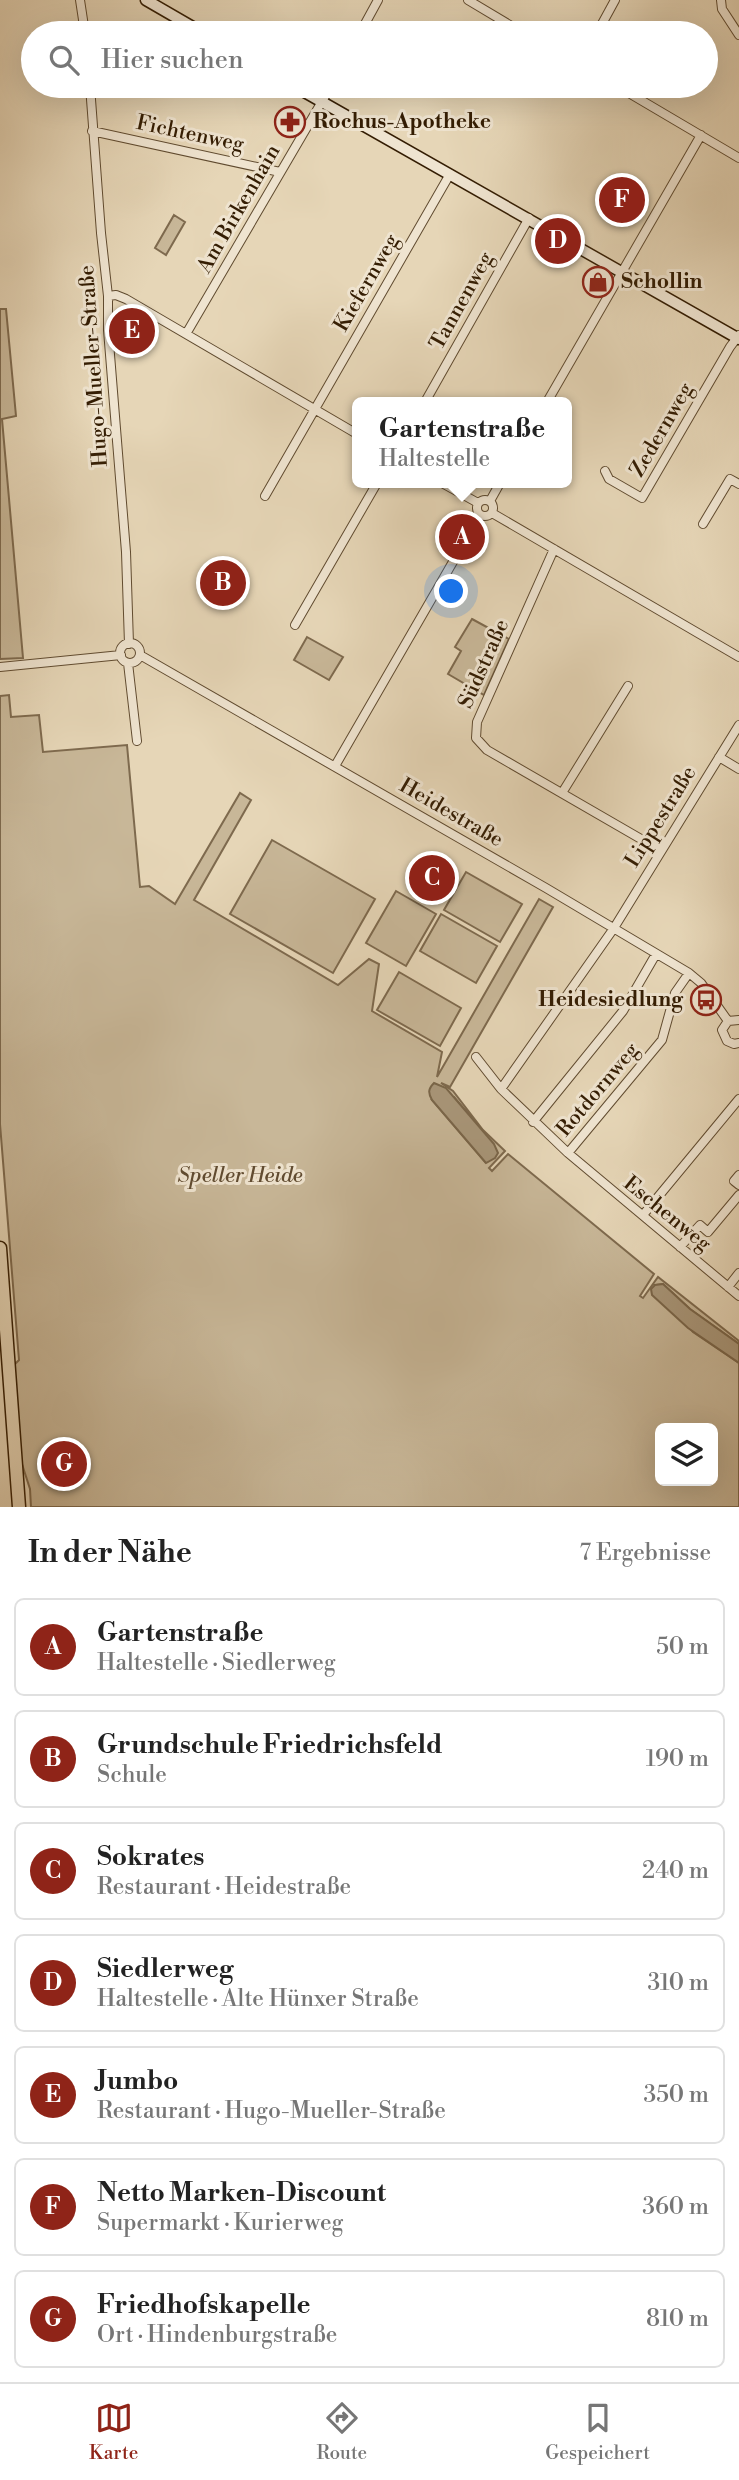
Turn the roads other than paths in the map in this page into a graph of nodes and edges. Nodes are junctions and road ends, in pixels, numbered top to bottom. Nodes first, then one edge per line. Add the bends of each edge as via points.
1 (81, 0) edge
2 (146, 0) edge
3 (378, 0) edge
4 (468, 0) edge
5 (615, 0) edge
6 (721, 0) edge
7 (84, 21) edge
8 (182, 21) edge
9 (367, 21) edge
10 (503, 21) edge
11 (604, 21) edge
12 (739, 35) edge
13 (91, 98) edge
14 (315, 98) edge
15 (324, 98) edge
16 (638, 98) edge
17 (322, 102) junction
18 (92, 131) junction
19 (701, 135) junction
20 (739, 158) edge
21 (280, 172) junction
22 (450, 174) junction
23 (529, 218) junction
24 (621, 272) junction
25 (108, 296) junction
26 (186, 334) junction
27 (738, 337) edge
28 (428, 397) edge
29 (550, 397) edge
30 (315, 410) junction
31 (352, 431) edge
32 (606, 471) dead end
33 (739, 484) edge
34 (374, 488) edge
35 (451, 488) edge
36 (497, 488) edge
37 (265, 496) dead end
38 (490, 501) junction
39 (478, 503) junction
40 (492, 513) junction
41 (480, 515) junction
42 (703, 524) dead end
43 (554, 549) junction
44 (295, 625) dead end
45 (128, 644) junction
46 (121, 655) junction
47 (140, 655) junction
48 (739, 657) edge
49 (128, 663) junction
50 (0, 667) edge
51 (628, 686) dead end
52 (739, 725) edge
53 (136, 741) dead end
54 (719, 757) junction
55 (335, 766) junction
56 (739, 769) edge
57 (562, 793) junction
58 (660, 850) junction
59 (614, 928) junction
60 (656, 954) junction
61 (689, 973) junction
62 (739, 1020) edge
63 (728, 1021) junction
64 (739, 1043) edge
65 (476, 1057) dead end
66 (502, 1090) junction
67 (739, 1099) edge
68 (533, 1122) junction
69 (568, 1153) junction
70 (739, 1175) edge
71 (739, 1185) edge
72 (606, 1186) joint
73 (739, 1195) edge
74 (643, 1215) junction
75 (680, 1247) junction
76 (0, 1248) edge
77 (739, 1273) edge
78 (728, 1287) junction
79 (739, 1296) edge
80 (19, 1507) edge

1 - 7 street
2 - 8 street
3 - 9 street
4 - 10 street
5 - 11 street
6 - 12 street
13 - 18 street, Hugo-Mueller-Straße
14 - 17 street
15 - 17 street, Am Birkenhain
16 - 19 street
17 - 21 street, Am Birkenhain
17 - 22 street
18 - 21 street, Fichtenweg
18 - 25 street, Hugo-Mueller-Straße
19 - 20 street
19 - 24 street
21 - 26 street, Am Birkenhain
22 - 23 street
22 - 30 street, Kiefernweg
23 - 24 street
23 - 28 street, Tannenweg
24 - 27 street
24 - 29 street
25 - 26 street via 126,299
25 - 45 street, Hugo-Mueller-Straße
26 - 30 street
27 - 32 street, Zedernweg via 642,498 609,479
30 - 31 street
30 - 37 street, Kiefernweg
33 - 42 street via 730,479
34 - 44 street
35 - 39 street
36 - 38 street
38 - 39 street
38 - 40 street
39 - 41 street
40 - 41 street
40 - 43 street
41 - 55 street
43 - 48 street
43 - 57 street, Südstraße via 477,722 476,738 487,750
45 - 46 street
45 - 47 street, Heidestraße via 137,646
46 - 49 street
46 - 50 street
47 - 49 street
47 - 55 street, Heidestraße
49 - 53 street
51 - 57 street
52 - 54 street, Lippestraße
54 - 56 street
54 - 58 street, Lippestraße
55 - 59 street, Heidestraße
57 - 58 street, Südstraße
58 - 59 street, Lippestraße
59 - 60 street, Heidestraße
59 - 66 street
60 - 61 street, Heidestraße
60 - 68 street, Rotdornweg via 623,1011
61 - 63 street, Heidestraße
61 - 69 street, Rotdornweg via 675,993 662,1040
62 - 63 street
63 - 64 street, Heidestraße via 724,1038
65 - 66 street, Rotdornweg
66 - 68 street, Rotdornweg
67 - 74 street
68 - 69 street, Rotdornweg
69 - 72 street, Rotdornweg
70 - 71 street via 734,1181
72 - 74 street, Eschenweg
73 - 75 street via 708,1232 700,1225
74 - 75 street, Eschenweg
75 - 78 street, Eschenweg
76 - 80 main road
77 - 78 street
78 - 79 street, Eschenweg

